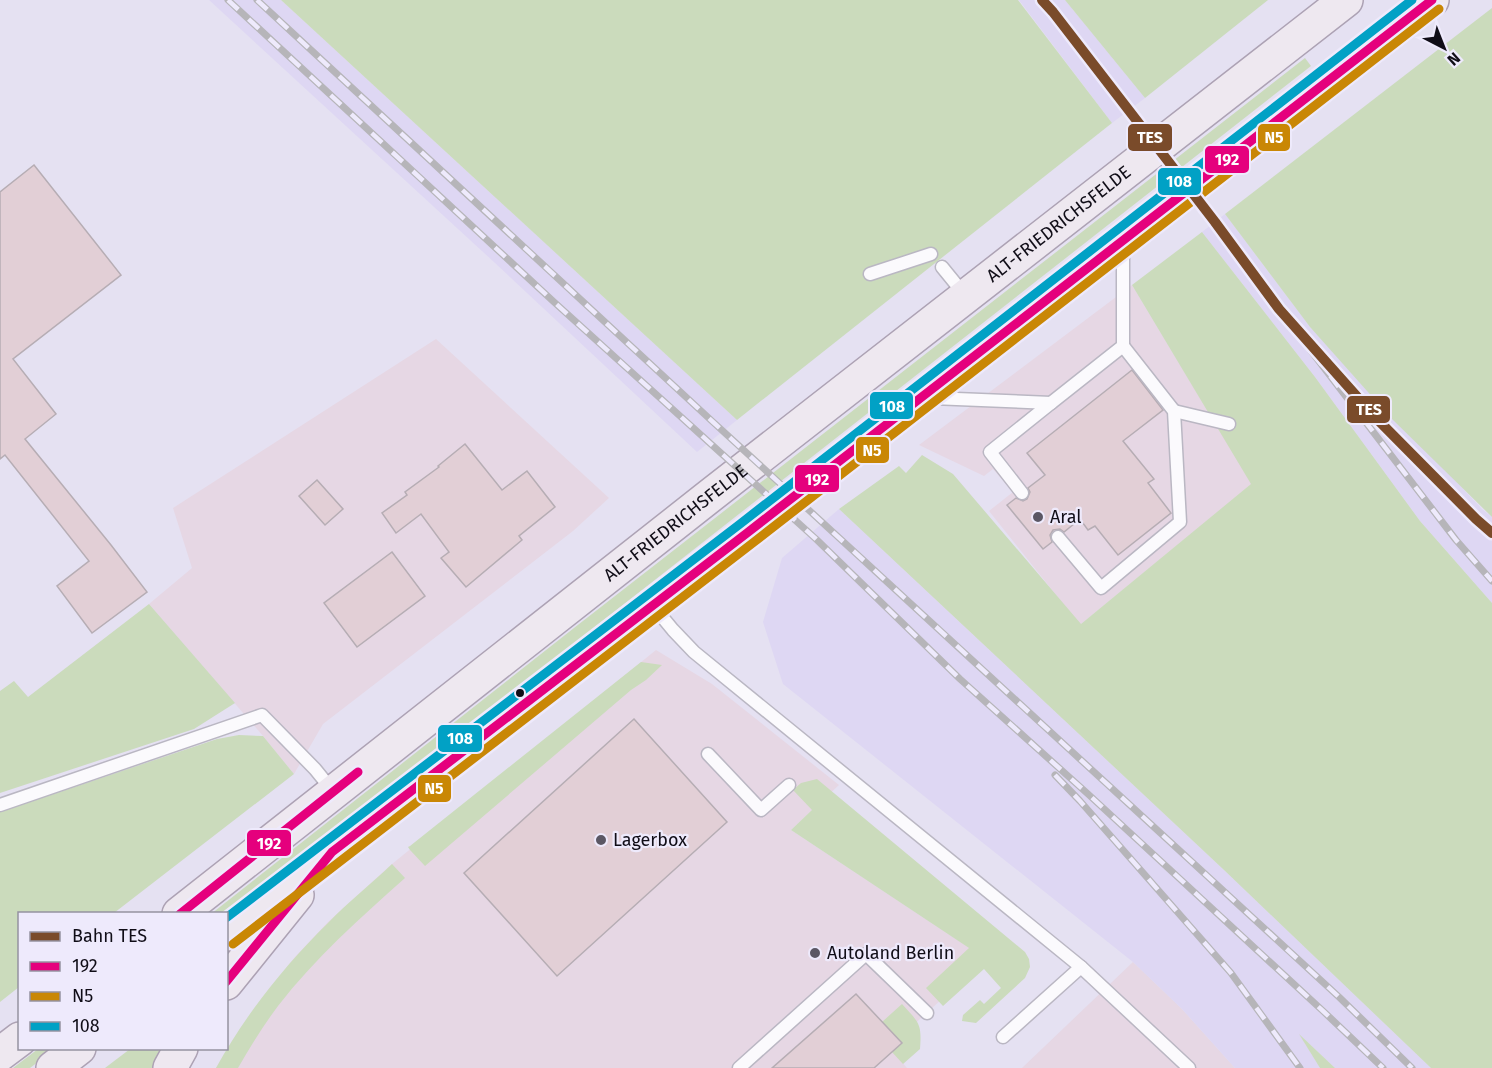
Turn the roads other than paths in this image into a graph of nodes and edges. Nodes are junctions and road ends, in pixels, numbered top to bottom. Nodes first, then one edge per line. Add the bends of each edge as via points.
1 (1346, 0) edge
2 (1432, 0) edge
3 (1123, 240) junction
4 (931, 254) dead end
5 (942, 267) dead end
6 (870, 274) dead end
7 (966, 297) junction
8 (1123, 346) junction
9 (920, 398) junction
10 (1051, 403) junction
11 (1174, 411) junction
12 (1229, 424) dead end
13 (1022, 493) dead end
14 (1058, 537) dead end
15 (652, 605) junction
16 (708, 754) dead end
17 (789, 785) dead end
18 (333, 791) junction
19 (0, 805) edge
20 (332, 852) junction
21 (182, 912) edge
22 (228, 932) edge
23 (1081, 967) junction
24 (228, 981) edge
25 (927, 1013) dead end
26 (1003, 1037) dead end
27 (18, 1040) edge
28 (76, 1050) edge
29 (180, 1050) edge
30 (0, 1054) edge
31 (53, 1068) edge
32 (170, 1068) edge
33 (739, 1068) edge
34 (1189, 1068) edge

1 - 7 main road, ALT-FRIEDRICHSFELDE
2 - 3 main road
3 - 8 lane
3 - 9 main road
4 - 6 lane
5 - 7 lane
7 - 18 main road, ALT-FRIEDRICHSFELDE
8 - 10 lane
8 - 11 lane
9 - 10 lane
9 - 15 main road
10 - 13 lane via 990,452
11 - 12 lane
11 - 14 lane via 1180,522 1101,588
15 - 20 main road
15 - 23 lane via 694,652
16 - 17 lane via 761,810
18 - 19 lane via 262,715
18 - 21 main road, ALT-FRIEDRICHSFELDE
20 - 22 main road
20 - 24 main road
23 - 26 lane
23 - 34 lane
25 - 33 lane via 866,954
27 - 30 main road
28 - 31 main road
29 - 32 main road

